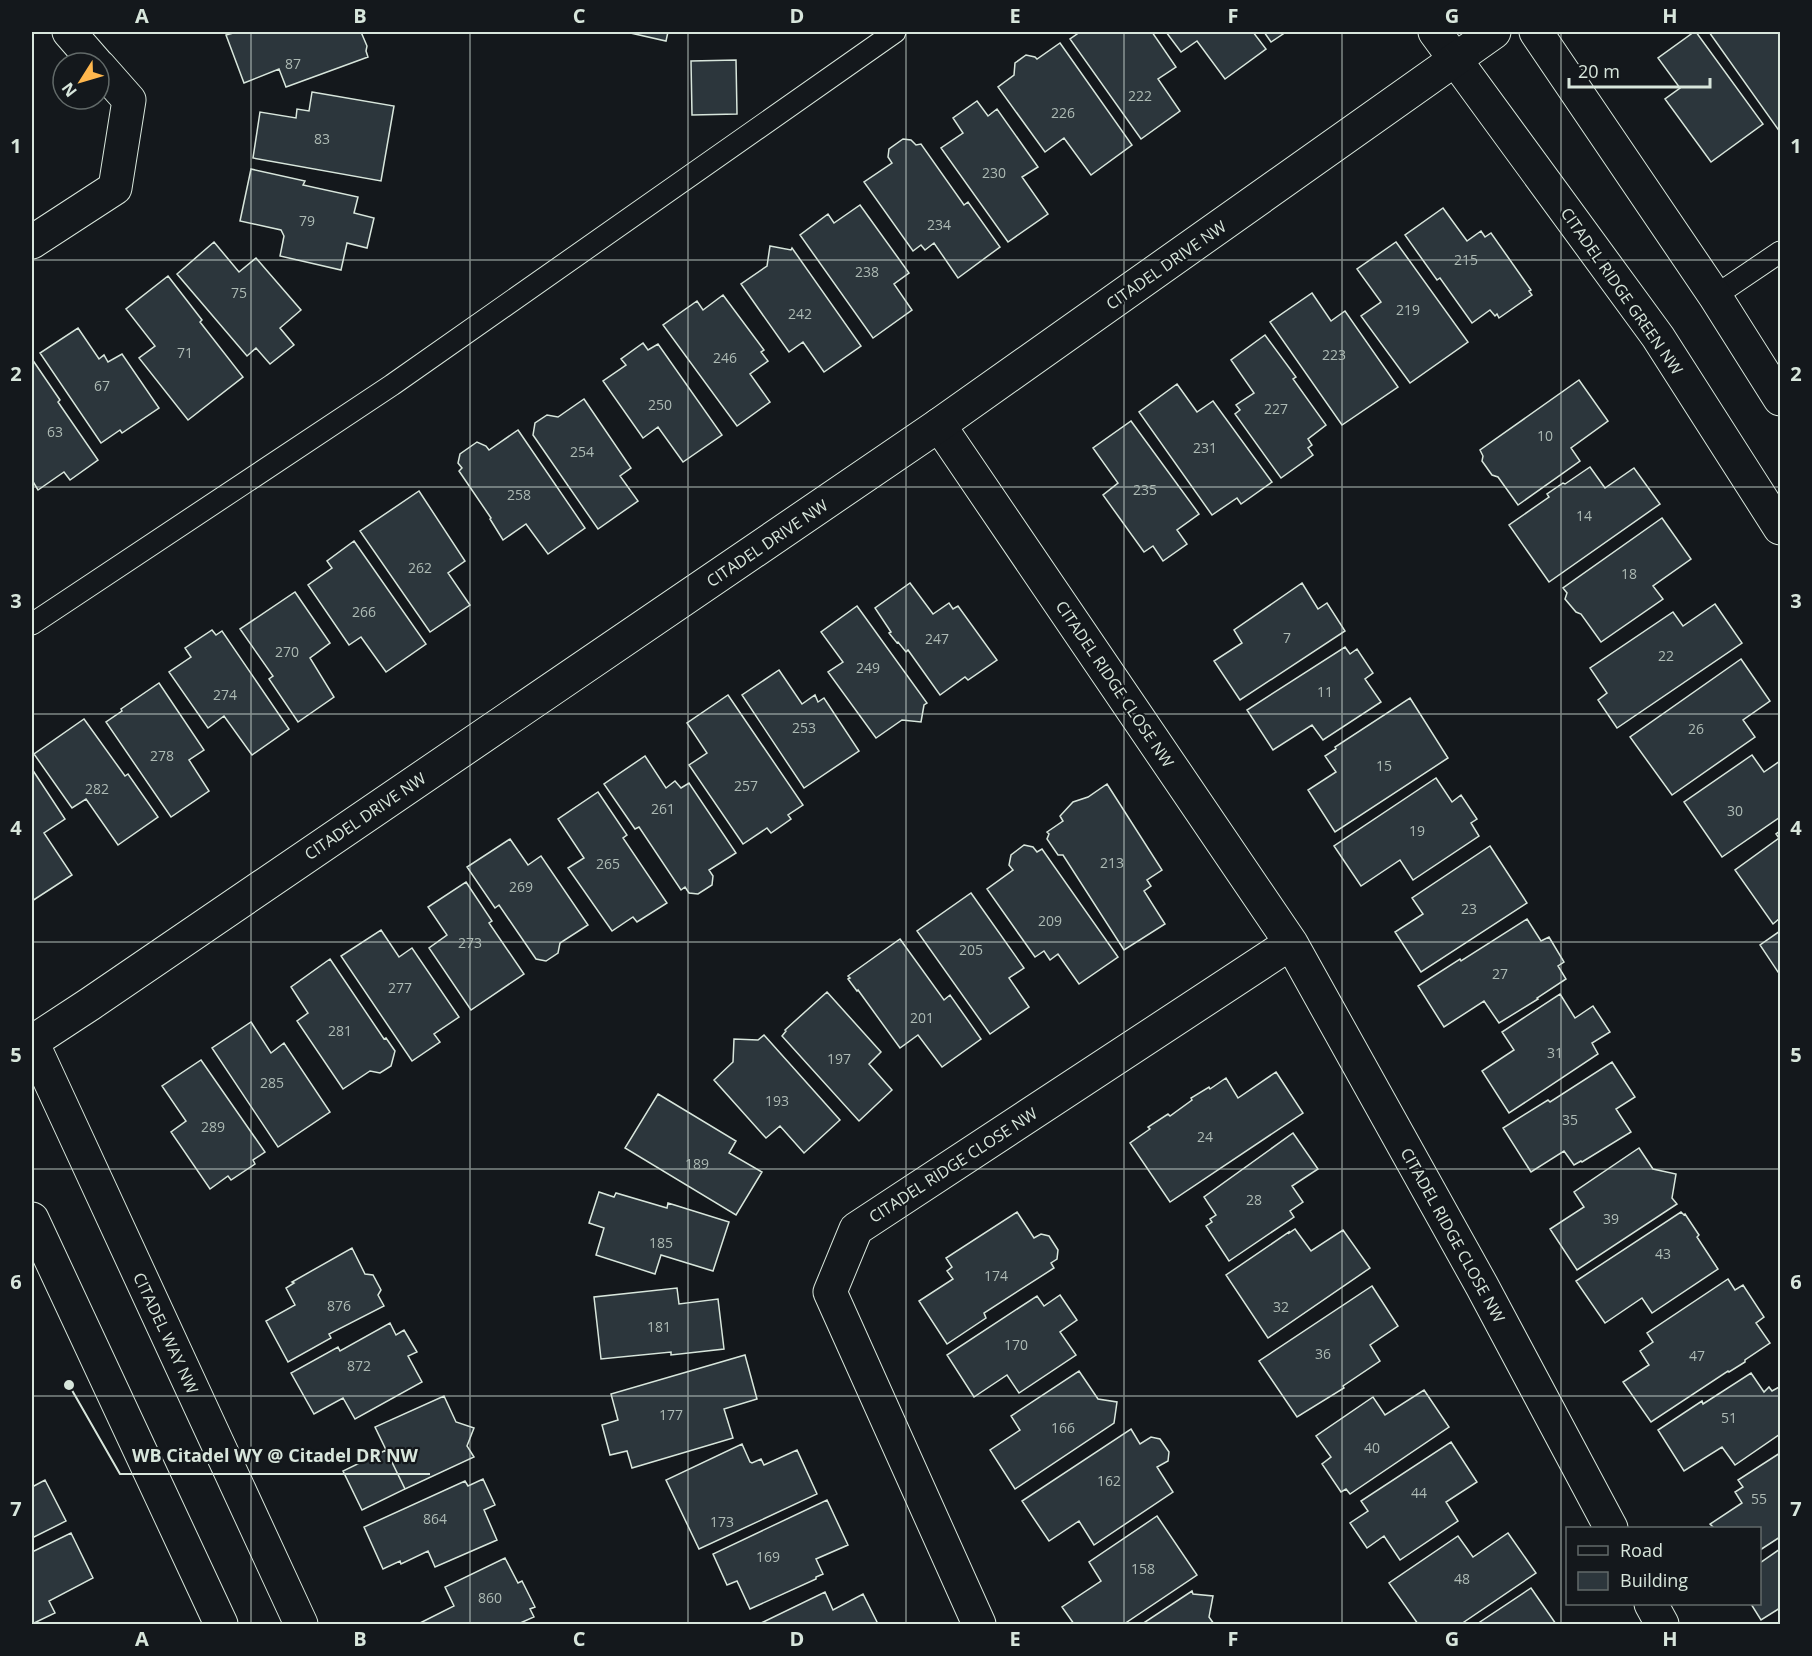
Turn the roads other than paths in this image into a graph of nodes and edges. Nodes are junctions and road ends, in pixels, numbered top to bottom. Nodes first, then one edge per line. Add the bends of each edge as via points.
1 (69, 32) edge
2 (895, 32) edge
3 (1435, 32) edge
4 (1494, 32) edge
5 (1536, 32) edge
6 (86, 51) edge
7 (1455, 60) junction
8 (111, 80) edge
9 (32, 242) edge
10 (1780, 252) edge
11 (1715, 296) junction
12 (1780, 399) edge
13 (939, 425) junction
14 (1780, 528) edge
15 (32, 624) edge
16 (1291, 943) junction
17 (32, 1042) edge
18 (32, 1219) edge
19 (1610, 1527) edge
20 (1652, 1605) edge
21 (221, 1624) edge
22 (301, 1624) edge
23 (979, 1624) edge
24 (1662, 1624) edge

1 - 6 street
2 - 15 lane via 392,385
3 - 7 street, CITADEL RIDGE GREEN NW
4 - 7 street, CITADEL DRIVE NW
5 - 11 street
7 - 13 street, CITADEL DRIVE NW
7 - 14 street, CITADEL RIDGE GREEN NW via 1658,337
8 - 9 street via 129,100 115,188
10 - 11 lane
11 - 12 street
13 - 16 street, CITADEL RIDGE CLOSE NW
13 - 17 street, CITADEL DRIVE NW
16 - 19 street, CITADEL RIDGE CLOSE NW
16 - 23 street, CITADEL RIDGE CLOSE NW via 856,1229 830,1292
17 - 22 street, CITADEL WAY NW
18 - 21 street
20 - 24 street

